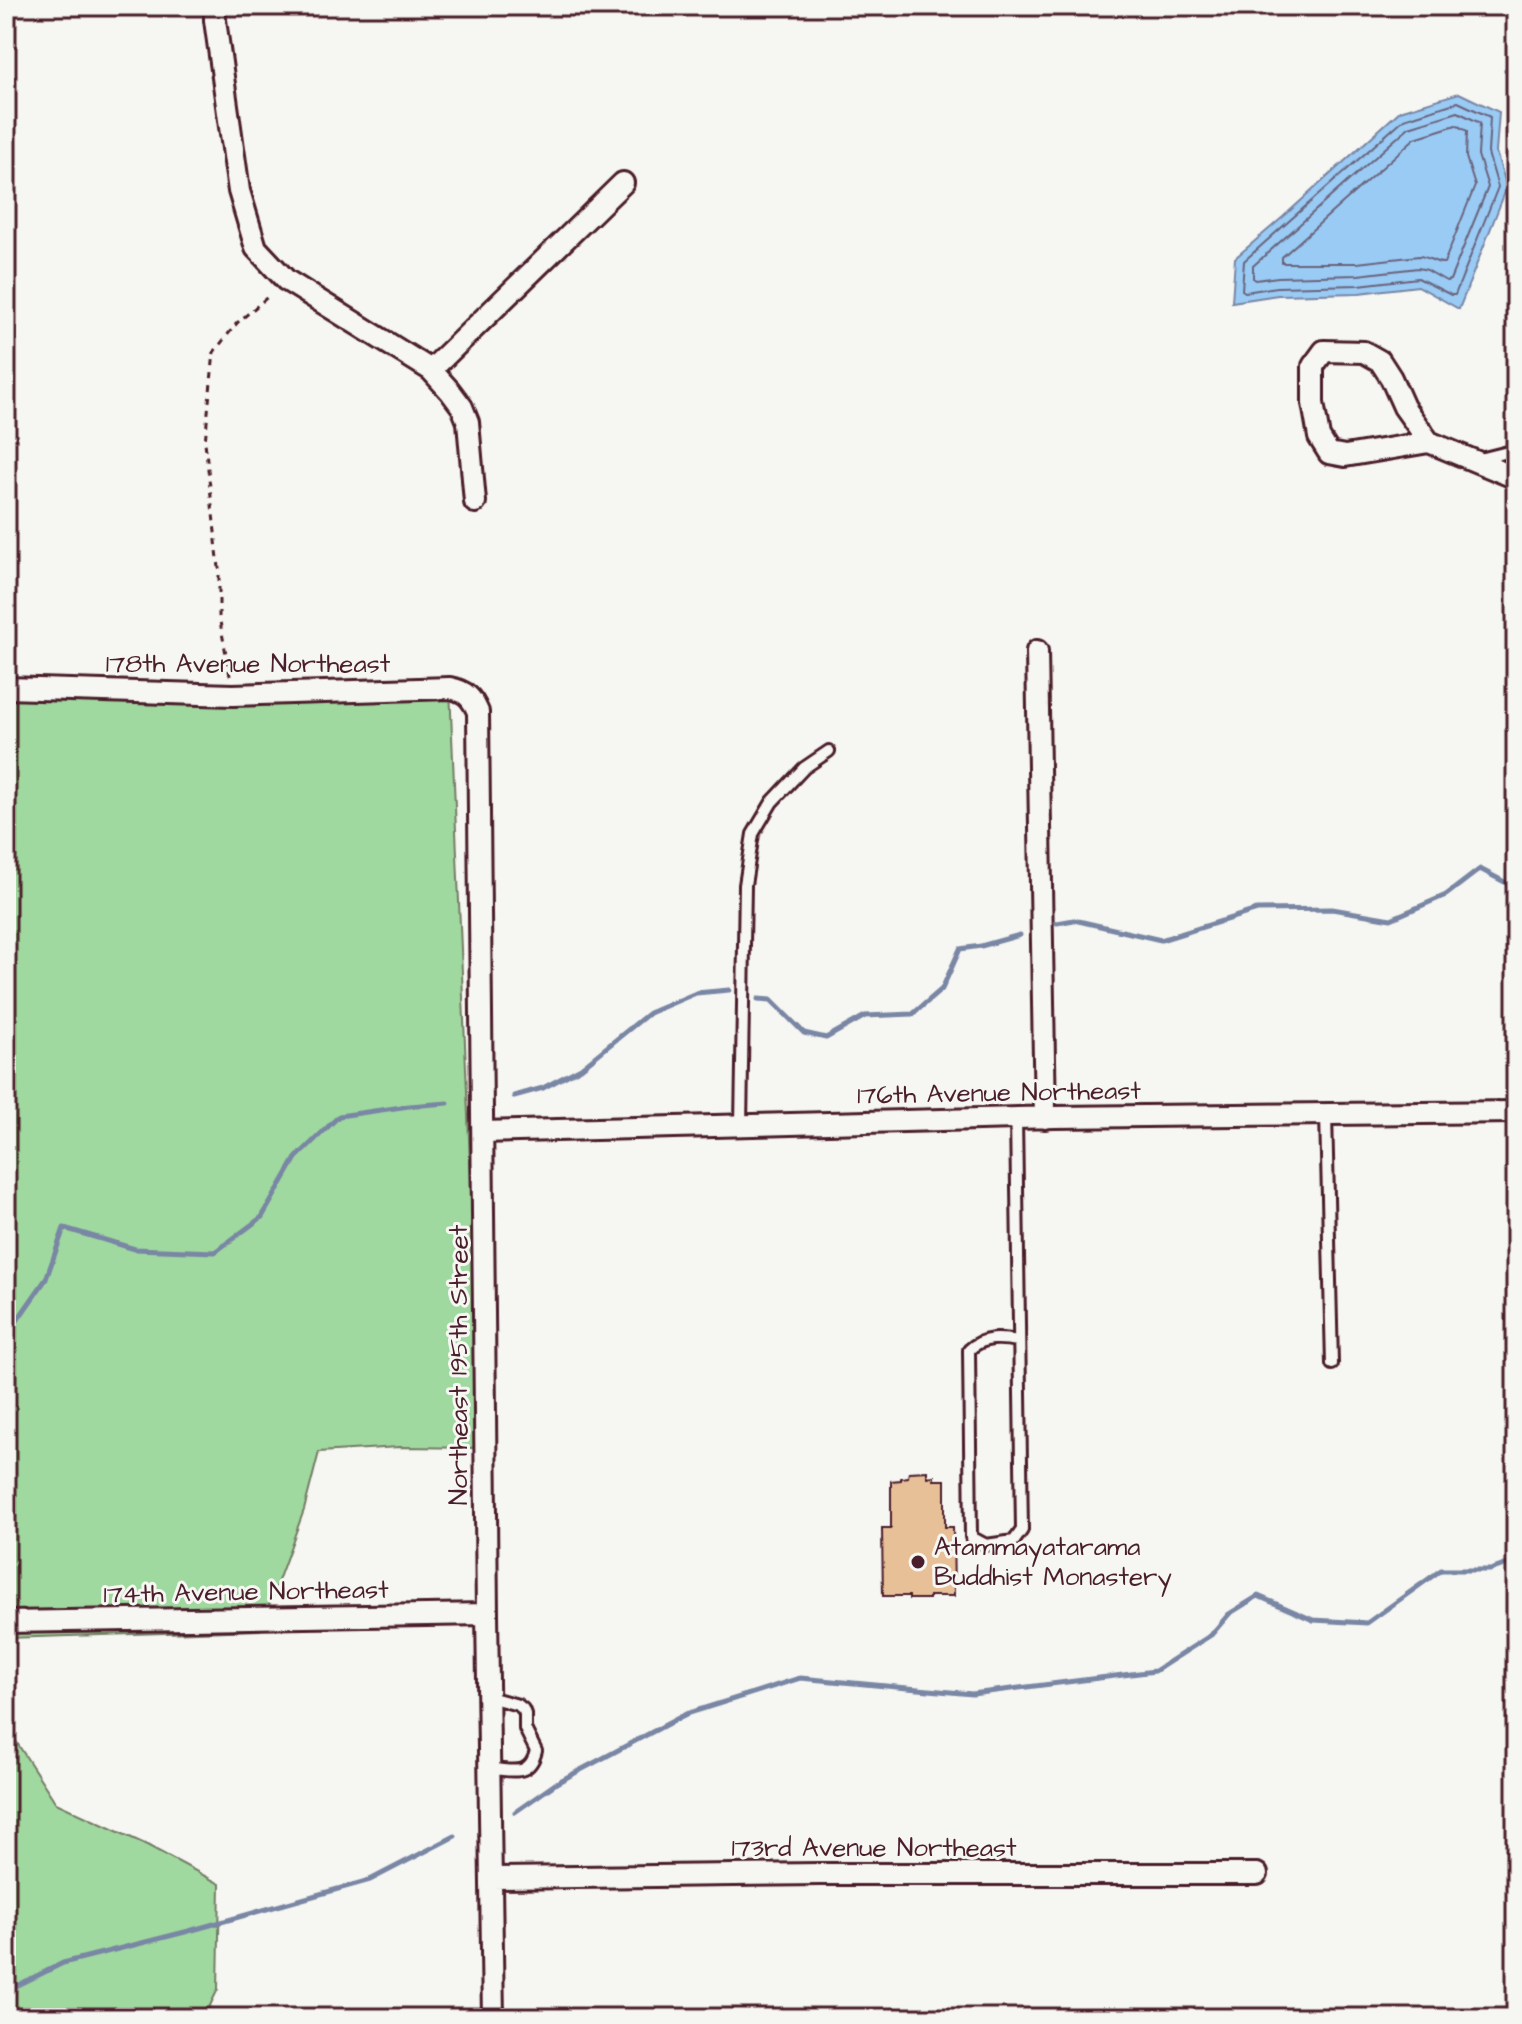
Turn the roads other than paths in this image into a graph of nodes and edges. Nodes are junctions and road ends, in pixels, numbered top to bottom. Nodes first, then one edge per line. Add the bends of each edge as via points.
1 (215, 6) edge
2 (623, 183) dead end
3 (431, 370) junction
4 (1429, 442) junction
5 (1516, 447) edge
6 (1474, 460) junction
7 (1516, 478) edge
8 (475, 502) dead end
9 (1037, 651) dead end
10 (6, 688) edge
11 (478, 712) joint
12 (829, 751) dead end
13 (1516, 1112) edge
14 (1326, 1113) junction
15 (1016, 1118) junction
16 (1045, 1118) junction
17 (741, 1125) junction
18 (483, 1132) junction
19 (1019, 1341) junction
20 (1332, 1364) dead end
21 (487, 1614) junction
22 (6, 1622) edge
23 (489, 1697) junction
24 (490, 1769) junction
25 (1257, 1874) dead end
26 (492, 1878) junction
27 (493, 2018) edge

1 - 3 street via 239,191 256,248 286,280
2 - 3 street
3 - 8 street via 468,422
4 - 4 street via 1345,456 1329,453 1319,437 1313,403 1313,366 1324,351 1364,352 1380,361
4 - 6 street
5 - 6 lane
6 - 7 street
9 - 16 street
10 - 11 street, 178th Avenue Northeast via 233,695 450,688 467,694
11 - 18 street, Northeast 195th Street
12 - 17 lane via 804,768 772,802 753,834 745,885
13 - 14 street, 176th Avenue Northeast
14 - 16 street, 176th Avenue Northeast
14 - 20 lane
15 - 16 street, 176th Avenue Northeast
15 - 17 street, 176th Avenue Northeast
15 - 19 lane
17 - 18 street, 176th Avenue Northeast
18 - 21 street, Northeast 195th Street
19 - 19 lane via 1022,1530 1014,1541 986,1545 971,1537 969,1350 987,1340
21 - 22 street, 174th Avenue Northeast
21 - 23 street, Northeast 195th Street
23 - 24 street, Northeast 195th Street
23 - 24 lane via 523,1709 525,1729 536,1751 530,1764 516,1772
24 - 26 street, Northeast 195th Street
25 - 26 street, 173rd Avenue Northeast
26 - 27 street, Northeast 195th Street

